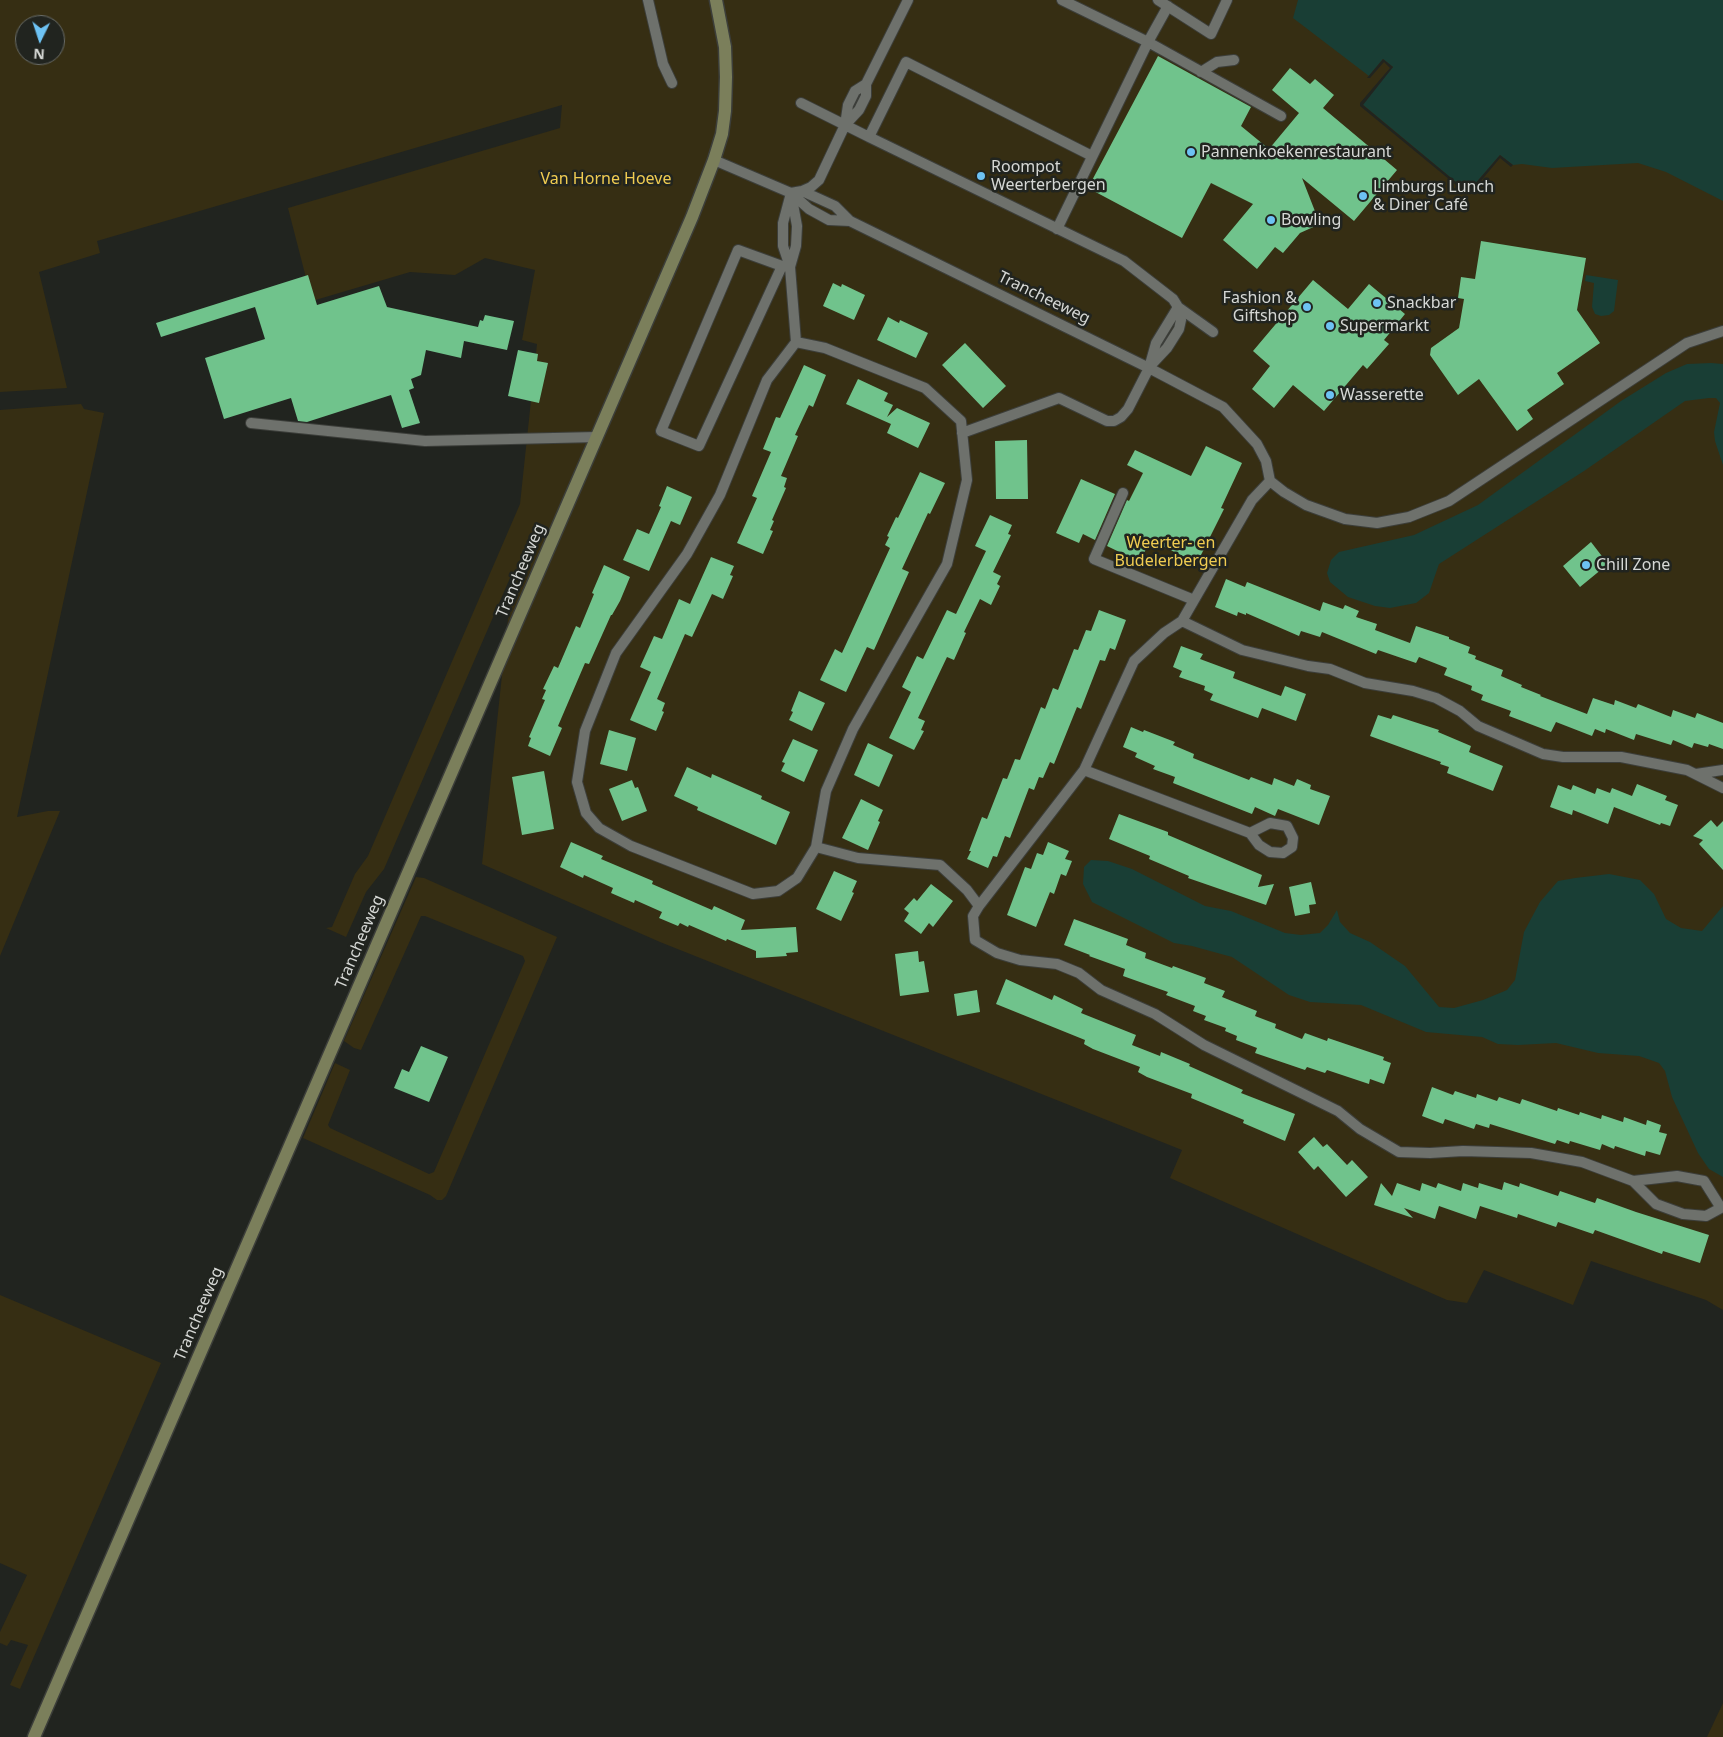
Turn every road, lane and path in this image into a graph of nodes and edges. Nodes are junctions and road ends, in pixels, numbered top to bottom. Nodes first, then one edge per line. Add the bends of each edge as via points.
1 (648, 0) edge
2 (716, 0) edge
3 (908, 0) edge
4 (1062, 0) edge
5 (1158, 0) edge
6 (1227, 0) edge
7 (1168, 6) junction
8 (1148, 42) junction
9 (1234, 60) dead end
10 (1201, 72) junction
11 (672, 83) dead end
12 (801, 103) dead end
13 (1281, 116) dead end
14 (845, 125) junction
15 (869, 137) junction
16 (1092, 156) junction
17 (714, 160) junction
18 (802, 191) junction
19 (791, 194) junction
20 (850, 221) junction
21 (1057, 229) junction
22 (786, 267) junction
23 (1178, 307) junction
24 (1723, 331) edge
25 (1213, 332) dead end
26 (796, 342) junction
27 (1149, 368) junction
28 (251, 423) dead end
29 (962, 433) junction
30 (596, 437) junction
31 (1270, 481) junction
32 (1123, 493) dead end
33 (1194, 600) junction
34 (1182, 621) junction
35 (1084, 770) junction
36 (1723, 770) edge
37 (1696, 774) junction
38 (1723, 788) edge
39 (1250, 833) dead end
40 (816, 847) junction
41 (979, 906) junction
42 (1633, 1181) junction
43 (1722, 1209) edge
44 (34, 1737) edge

1 - 11 lane via 663,64
2 - 17 street, Trancheeweg via 726,47 726,111
3 - 14 lane via 866,84 866,96 859,110
4 - 8 lane
5 - 7 lane
6 - 7 lane via 1211,34
7 - 8 lane
8 - 10 lane
8 - 16 lane
9 - 10 lane via 1216,62
10 - 13 lane
12 - 14 lane
14 - 15 lane
14 - 18 lane via 819,180
15 - 16 lane via 906,62
15 - 21 lane
16 - 21 lane
17 - 19 lane, Trancheeweg
17 - 30 street, Trancheeweg
18 - 19 lane
18 - 20 lane, Trancheeweg via 835,206
19 - 20 lane, Trancheeweg via 829,220
19 - 22 lane via 796,246
20 - 27 lane, Trancheeweg
21 - 23 lane via 1124,260 1173,299
22 - 22 lane via 738,250 661,431 699,446
22 - 26 lane
23 - 25 lane
23 - 27 lane via 1179,329
24 - 31 lane via 1687,343 1449,501 1409,517 1377,522 1346,519 1306,506
26 - 29 lane via 825,348 925,388 961,421
26 - 40 lane via 767,380 720,495 687,554 616,653 585,731 577,782 586,813 599,828 631,846 753,894 778,890 798,878
27 - 29 lane via 1128,409 1114,422 1059,398
27 - 31 lane, Trancheeweg via 1223,407 1257,444 1266,462
28 - 30 lane via 425,441
29 - 40 lane via 967,480 947,564 853,729 826,791
30 - 44 street, Trancheeweg
31 - 33 lane via 1252,500
32 - 33 lane via 1094,559
33 - 34 lane
34 - 35 lane via 1134,661
34 - 37 lane via 1242,650 1436,698 1478,726 1543,754 1621,757
35 - 39 lane
35 - 41 lane
36 - 37 lane
37 - 38 lane
40 - 41 lane via 858,858 940,865
41 - 42 lane via 973,916 975,940 996,954 1057,964 1079,973 1101,990 1155,1014 1204,1045 1338,1111 1360,1130 1399,1152 1531,1153 1582,1162
42 - 43 lane via 1656,1204 1684,1214 1706,1216
42 - 43 lane via 1677,1176 1704,1181

